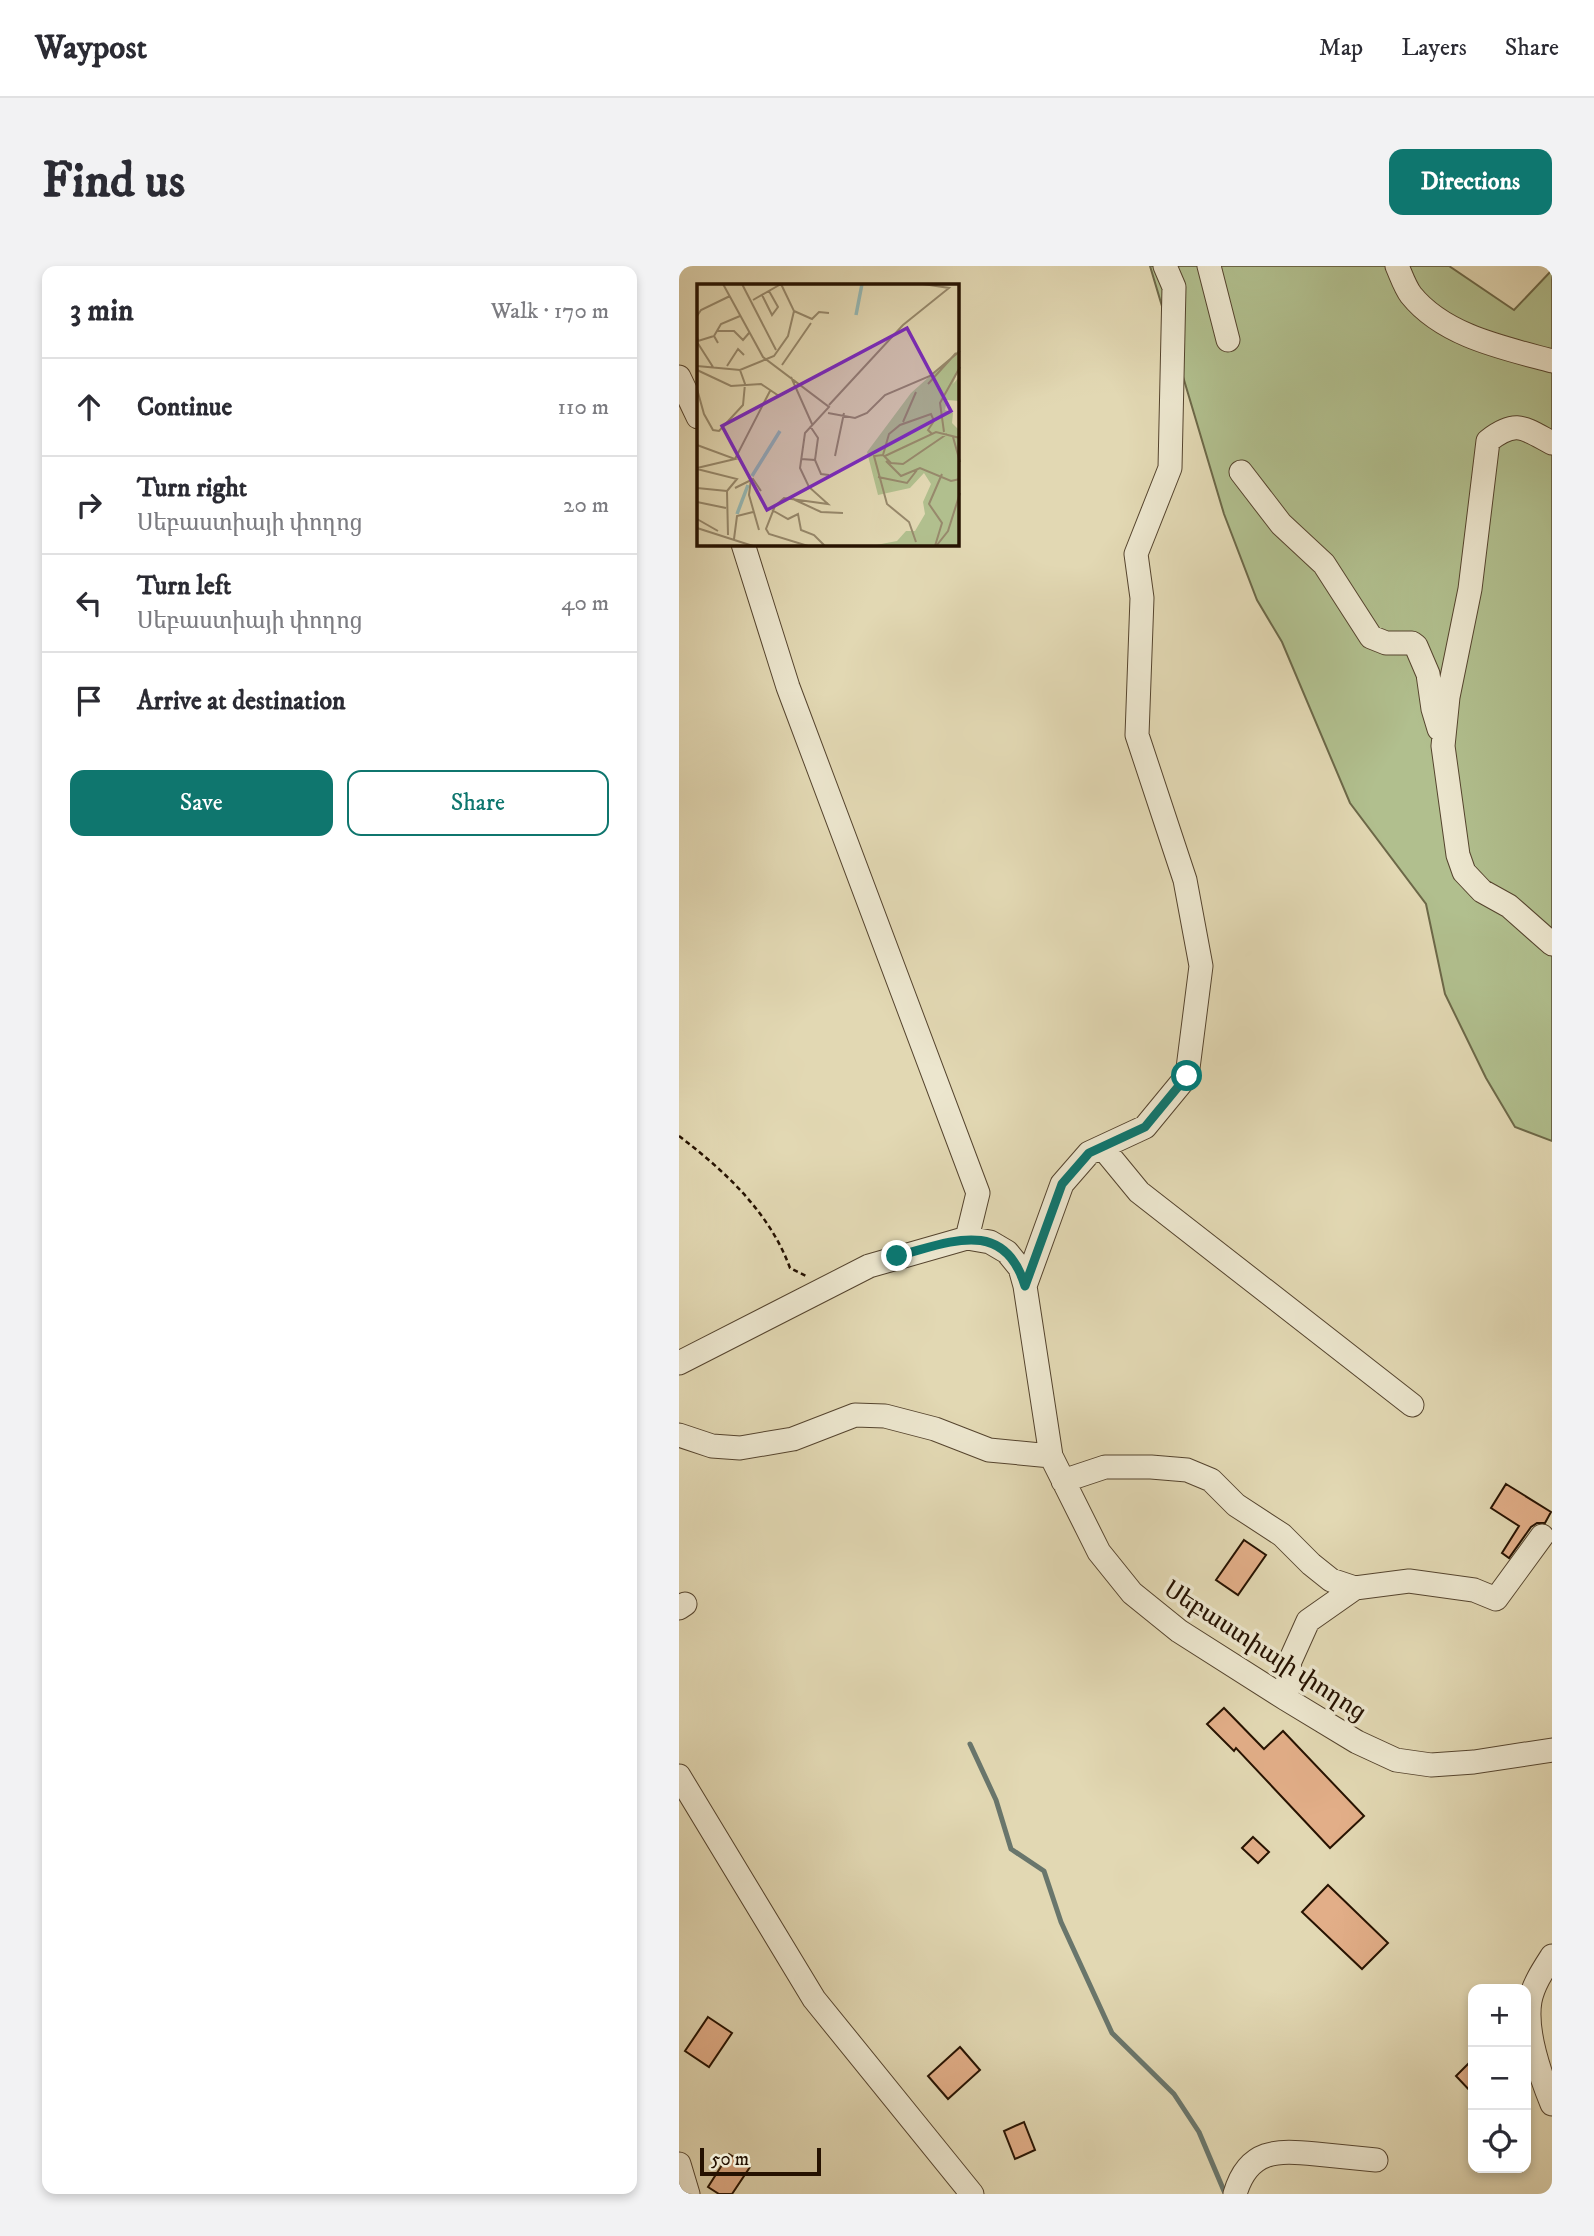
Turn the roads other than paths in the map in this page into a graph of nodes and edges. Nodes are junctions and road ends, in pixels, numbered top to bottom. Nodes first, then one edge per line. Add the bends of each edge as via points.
1 (1165, 266) edge
2 (1209, 266) edge
3 (1397, 266) edge
4 (1228, 340) dead end
5 (1552, 361) edge
6 (679, 377) edge
7 (697, 415) edge
8 (1552, 443) edge
9 (1241, 472) dead end
10 (744, 546) edge
11 (1443, 746) junction
12 (1552, 944) edge
13 (1102, 1147) junction
14 (967, 1238) junction
15 (1025, 1286) junction
16 (679, 1363) edge
17 (1412, 1405) dead end
18 (679, 1435) edge
19 (1051, 1456) junction
20 (1063, 1481) junction
21 (1542, 1536) dead end
22 (1355, 1588) junction
23 (1286, 1699) junction
24 (1552, 1750) edge
25 (679, 1776) edge
26 (1551, 1959) edge
27 (1552, 2104) edge
28 (1376, 2160) dead end
29 (679, 2164) edge
30 (1238, 2192) edge
31 (688, 2194) edge
32 (972, 2194) edge

1 - 13 street via 1174,287 1170,468 1136,554 1142,598 1137,736 1185,880 1201,965 1187,1076 1145,1127
2 - 4 street
3 - 5 street via 1411,295 1440,320 1483,342
6 - 7 street
8 - 11 street via 1524,428 1504,428 1488,440 1470,589 1448,696
9 - 11 street via 1282,524 1324,564 1371,636 1386,643 1416,646 1429,674
10 - 14 street via 788,687 978,1193
11 - 12 street via 1464,872
13 - 15 street via 1089,1153 1062,1184
13 - 17 street via 1139,1192
14 - 15 street, Սեբաստիայի փողոց via 991,1242 1007,1252 1020,1268
14 - 16 street via 869,1266
15 - 19 street, Սեբաստիայի փողոց
18 - 19 street via 712,1446 740,1448 793,1438 855,1415 885,1416 989,1450
19 - 20 street, Սեբաստիայի փողոց
20 - 22 street via 1105,1467 1187,1470 1211,1480 1331,1580
20 - 23 street, Սեբաստիայի փողոց via 1099,1552 1132,1593 1178,1630
21 - 22 street via 1496,1599 1473,1590 1409,1581
22 - 23 street via 1308,1621 1290,1661
23 - 24 street, Սեբաստիայի փողոց via 1396,1760 1431,1765
25 - 32 street via 814,1999
26 - 27 street via 1533,1992 1530,2022
28 - 30 street via 1282,2151 1265,2155 1240,2175
29 - 31 street

